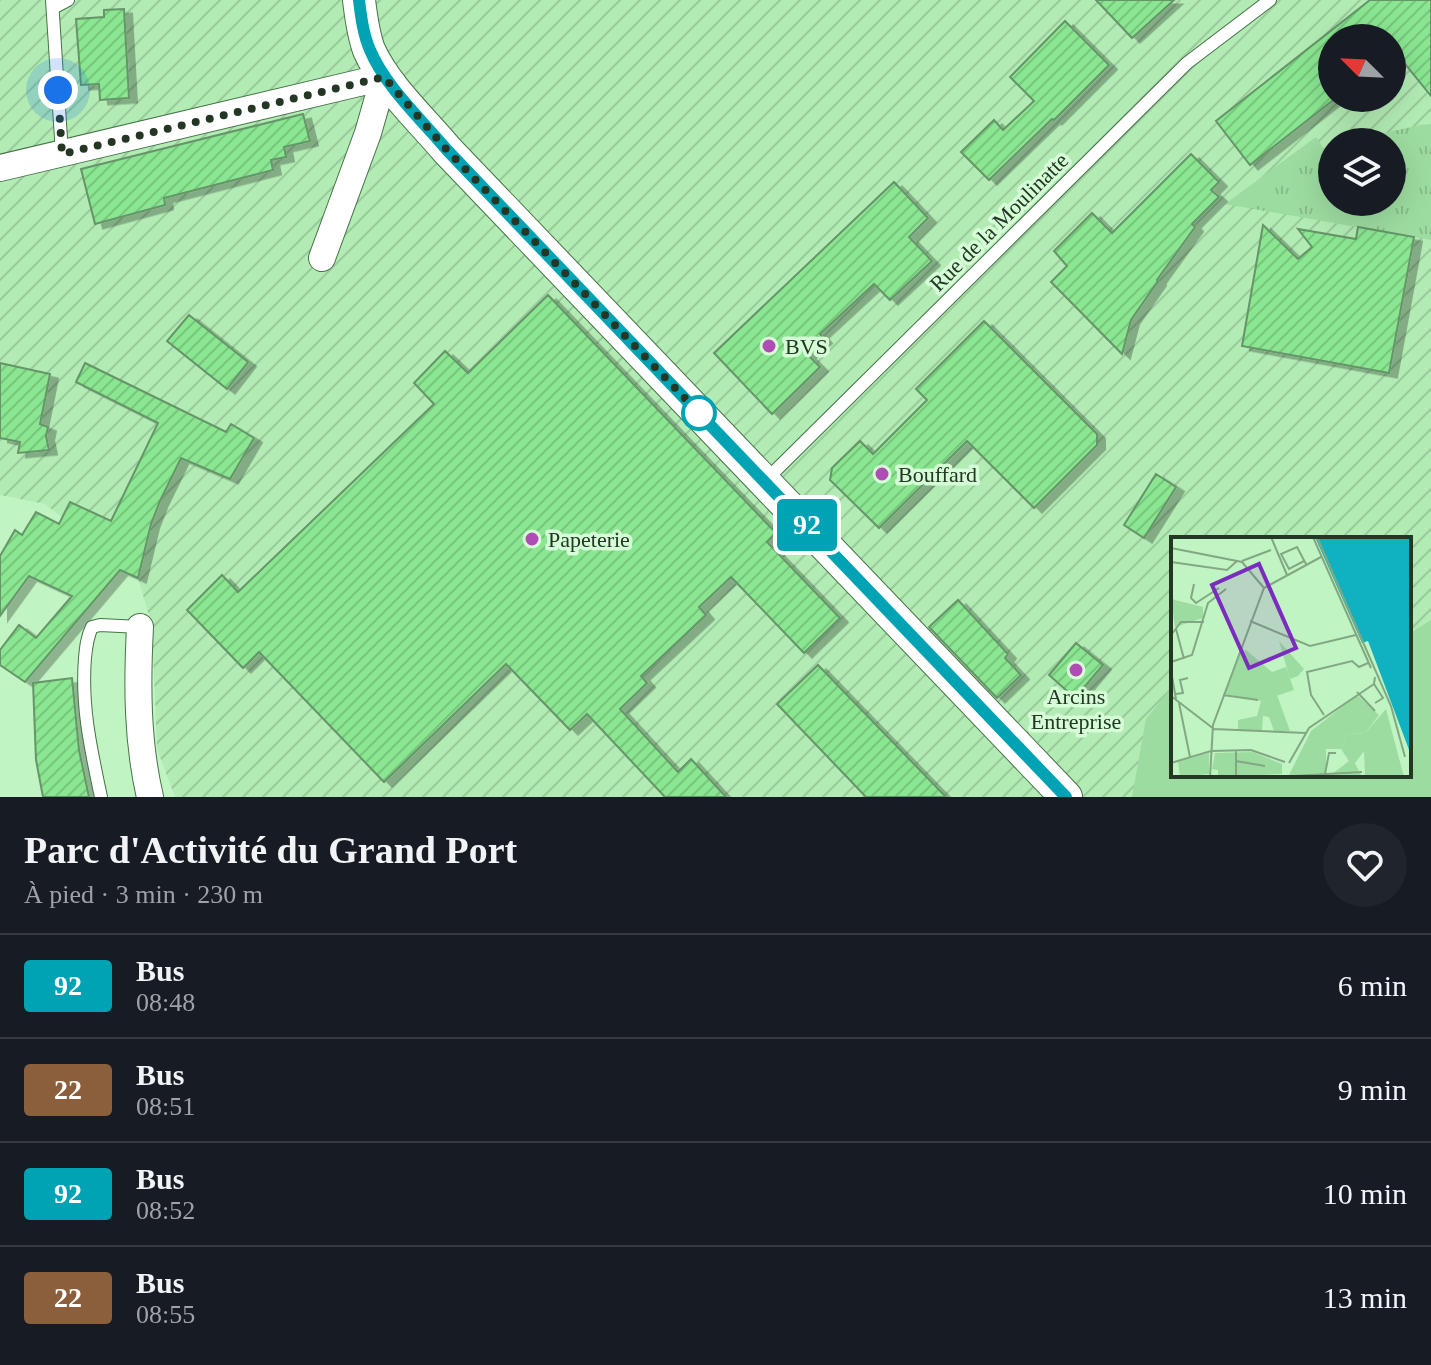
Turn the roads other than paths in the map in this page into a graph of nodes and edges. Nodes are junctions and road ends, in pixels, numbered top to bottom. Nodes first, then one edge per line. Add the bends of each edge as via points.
1 (68, 0) edge
2 (359, 0) edge
3 (1270, 0) edge
4 (52, 4) edge
5 (384, 77) junction
6 (62, 154) junction
7 (0, 168) edge
8 (322, 258) dead end
9 (765, 481) junction
10 (140, 627) joint
11 (101, 797) edge
12 (150, 797) edge
13 (1066, 797) edge

1 - 4 lane
2 - 5 street via 369,49
3 - 9 lane, Rue de la Moulinatte via 1187,63
4 - 6 lane
5 - 6 street
5 - 8 street
5 - 9 street via 447,150
6 - 7 street
9 - 13 street
10 - 11 lane via 100,625 87,636 84,708
10 - 12 street via 137,693

